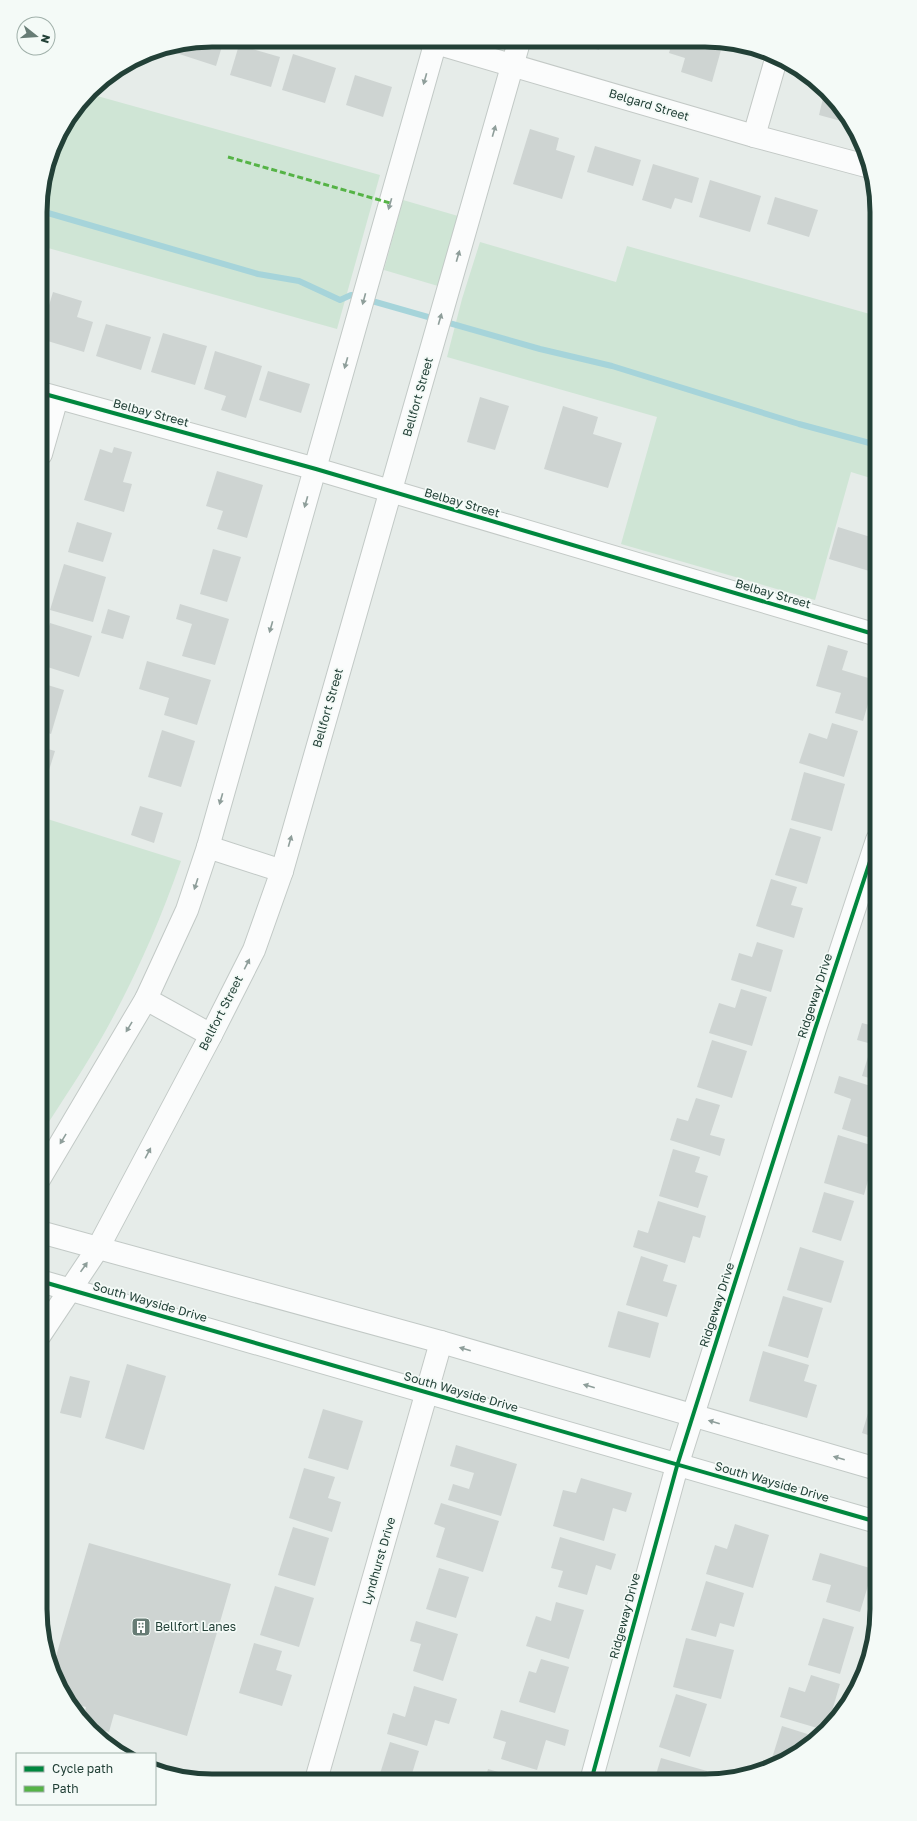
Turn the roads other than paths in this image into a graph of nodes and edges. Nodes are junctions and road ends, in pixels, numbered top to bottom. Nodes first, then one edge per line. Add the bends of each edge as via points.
1 (433, 47) edge
2 (452, 47) edge
3 (518, 47) edge
4 (775, 63) edge
5 (513, 64) junction
6 (754, 136) junction
7 (863, 165) edge
8 (49, 396) edge
9 (47, 410) edge
10 (316, 469) junction
11 (390, 492) junction
12 (870, 633) edge
13 (208, 847) junction
14 (870, 861) edge
15 (282, 871) junction
16 (146, 999) junction
17 (210, 1035) junction
18 (47, 1166) edge
19 (47, 1234) edge
20 (98, 1248) junction
21 (47, 1283) edge
22 (69, 1289) junction
23 (47, 1324) edge
24 (440, 1342) junction
25 (428, 1393) junction
26 (692, 1416) junction
27 (677, 1466) junction
28 (870, 1467) edge
29 (870, 1520) edge
30 (318, 1774) edge
31 (593, 1774) edge

1 -> 10 street
2 - 5 street, Belgard Street
3 - 5 street, Bellfort Street
4 - 6 street
5 - 6 street, Belgard Street
11 -> 5 street, Bellfort Street
6 - 7 street, Belgard Street
8 - 9 street
8 - 10 street, Belbay Street
10 - 11 street, Belbay Street
10 -> 13 street
11 - 12 street, Belbay Street
15 -> 11 street, Bellfort Street
13 - 15 street
13 -> 16 street via 187,910
14 - 26 street, Ridgeway Drive
17 -> 15 street, Bellfort Street via 254,950
16 - 17 street
16 -> 18 street
20 -> 17 street, Bellfort Street
19 - 20 street
22 -> 20 street, Bellfort Street
20 - 24 street
21 - 22 street, South Wayside Drive
22 - 23 street, Bellfort Street
22 - 25 street, South Wayside Drive
24 - 25 street, Lyndhurst Drive
26 -> 24 street
25 - 27 street, South Wayside Drive
25 - 30 street, Lyndhurst Drive
26 - 27 street, Ridgeway Drive
28 -> 26 street
27 - 29 street, South Wayside Drive
27 - 31 street, Ridgeway Drive

